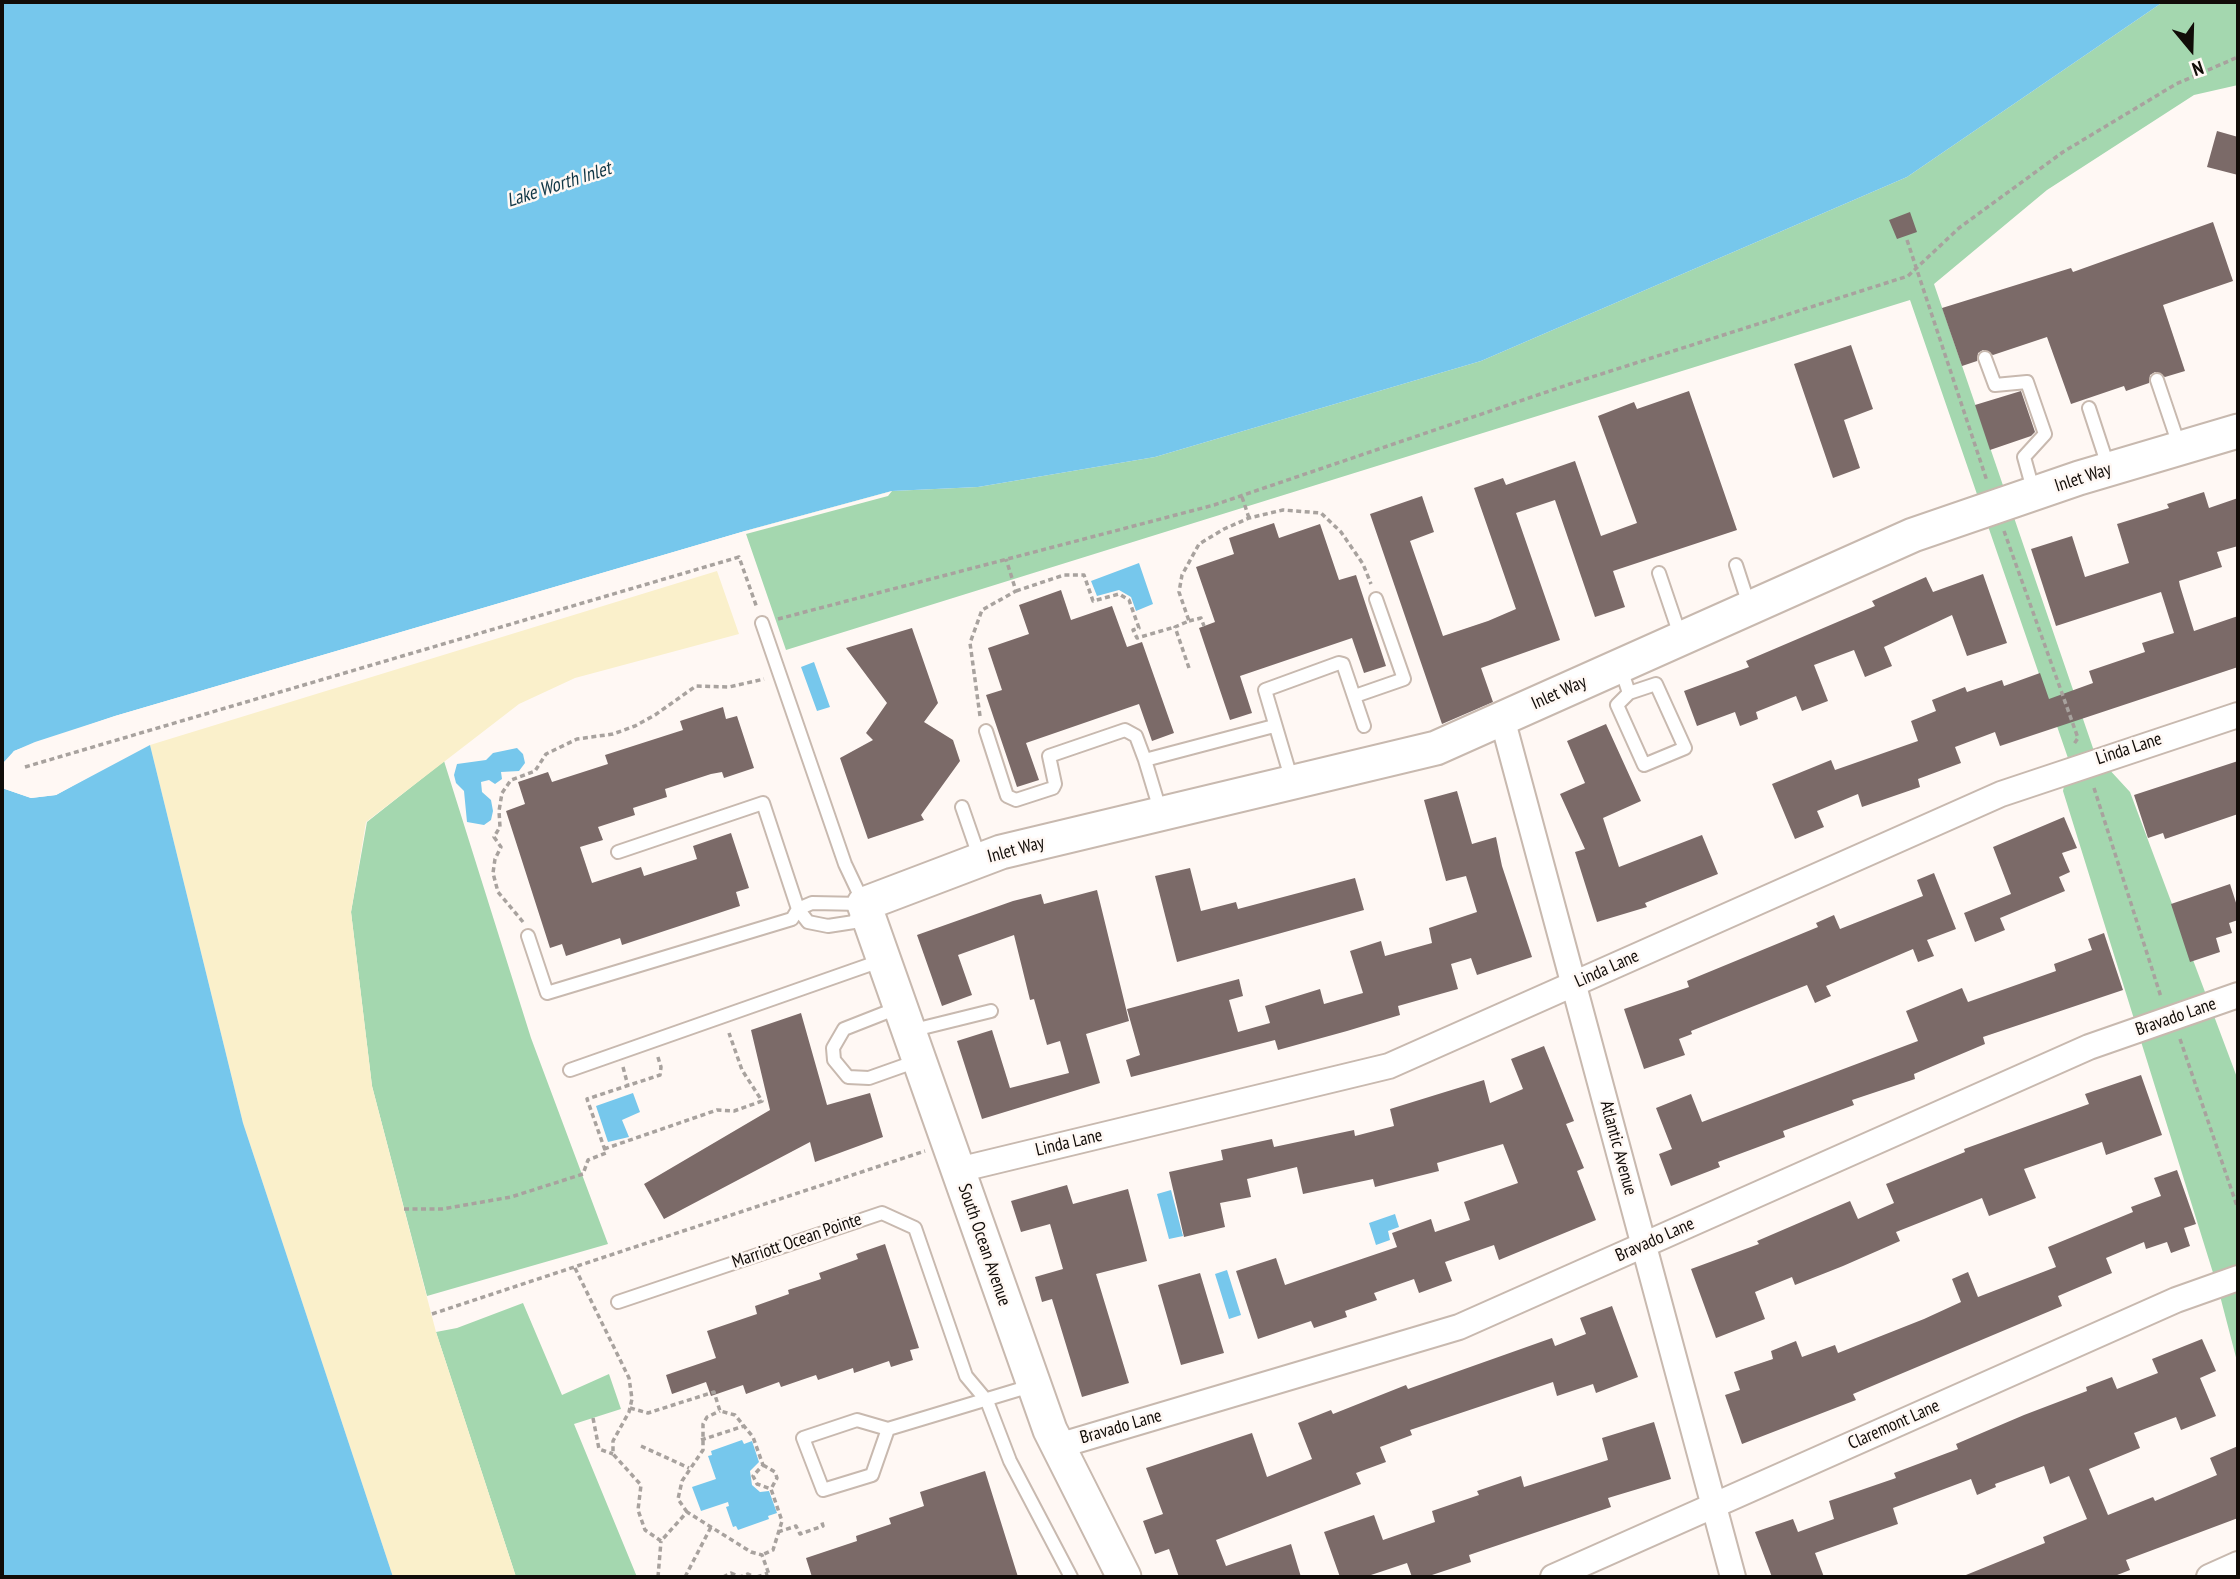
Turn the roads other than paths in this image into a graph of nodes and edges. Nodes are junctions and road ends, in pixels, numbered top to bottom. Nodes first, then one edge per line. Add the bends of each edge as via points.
1 (1985, 358) dead end
2 (2157, 380) dead end
3 (2089, 408) dead end
4 (2238, 431) edge
5 (2180, 449) junction
6 (2109, 469) junction
7 (2034, 494) junction
8 (1736, 565) dead end
9 (1659, 573) dead end
10 (1376, 599) road end
11 (1750, 608) junction
12 (762, 623) road end
13 (1681, 638) junction
14 (1625, 680) junction
15 (1355, 696) junction
16 (2238, 715) edge
17 (1502, 718) junction
18 (1275, 726) junction
19 (1364, 726) dead end
20 (986, 731) road end
21 (1145, 760) junction
22 (1292, 782) junction
23 (962, 807) dead end
24 (1161, 814) junction
25 (618, 852) dead end
26 (980, 859) junction
27 (864, 904) junction
28 (798, 909) junction
29 (528, 936) road end
30 (883, 960) junction
31 (1574, 984) junction
32 (2238, 995) edge
33 (991, 1011) dead end
34 (910, 1032) junction
35 (570, 1070) dead end
36 (958, 1170) junction
37 (1644, 1245) junction
38 (2238, 1278) edge
39 (618, 1302) dead end
40 (1034, 1385) junction
41 (988, 1401) junction
42 (888, 1429) junction
43 (1058, 1446) junction
44 (1714, 1506) junction
45 (2238, 1564) edge
46 (1071, 1577) edge
47 (1125, 1577) edge
48 (1553, 1577) edge
49 (1733, 1577) edge
50 (2209, 1577) edge

1 - 7 lane via 1995,385 2027,382 2045,434 2024,457
2 - 5 lane
3 - 6 lane
4 - 5 street, Inlet Way
5 - 6 street, Inlet Way
6 - 7 street, Inlet Way
7 - 11 street, Inlet Way via 1913,535
8 - 11 lane
9 - 13 lane
10 - 15 lane via 1404,679
11 - 13 street, Inlet Way
12 - 27 lane via 845,864
13 - 14 street, Inlet Way
14 - 14 lane via 1617,705 1644,765 1685,748 1656,684
14 - 17 street, Inlet Way
15 - 18 lane via 1339,663 1270,686 1264,696
15 - 19 lane
16 - 31 street, Linda Lane via 2001,794
17 - 22 street, Inlet Way via 1436,748
17 - 31 street, Atlantic Avenue
18 - 21 lane
18 - 22 lane
20 - 21 lane via 1010,799 1053,788 1049,757 1125,730 1136,736
21 - 24 lane
22 - 24 street, Inlet Way
23 - 26 lane
24 - 26 street, Inlet Way
25 - 28 lane via 763,803
26 - 27 street, Inlet Way
27 - 28 lane via 812,903
27 - 28 lane via 854,922 828,926 808,922
27 - 30 street, South Ocean Avenue
28 - 29 lane via 792,919 547,993
30 - 34 street, South Ocean Avenue
30 - 35 lane
31 - 36 street, Linda Lane via 1389,1066
31 - 37 street, Atlantic Avenue
32 - 37 street, Bravado Lane via 2088,1046
33 - 34 lane
34 - 34 lane via 844,1029 833,1048 834,1060 848,1077 869,1078
34 - 36 street, South Ocean Avenue
36 - 40 street, South Ocean Avenue
37 - 43 street, Bravado Lane via 1459,1327
37 - 44 street, Atlantic Avenue
38 - 44 street, Claremont Lane via 2176,1300
39 - 41 lane, Marriott Ocean Pointe via 882,1213 915,1228 966,1376
40 - 41 lane
40 - 43 street, South Ocean Avenue
41 - 42 lane
41 - 46 lane via 1010,1461
42 - 42 lane via 857,1420 803,1438 822,1490 872,1475
43 - 47 street, South Ocean Avenue
44 - 48 street, Claremont Lane
44 - 49 street, Atlantic Avenue
45 - 50 street

